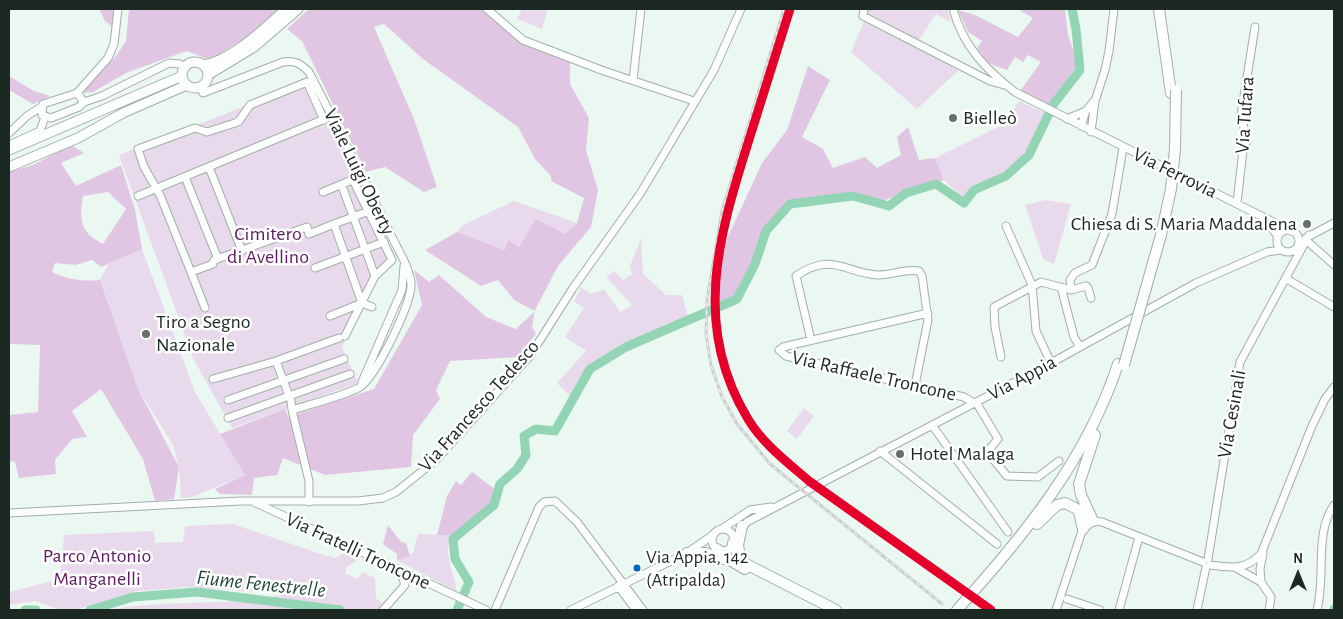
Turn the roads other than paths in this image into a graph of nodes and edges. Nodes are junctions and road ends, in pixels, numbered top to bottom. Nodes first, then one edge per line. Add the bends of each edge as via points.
1 (118, 9) edge
2 (286, 9) edge
3 (298, 9) edge
4 (487, 9) edge
5 (641, 9) edge
6 (741, 9) edge
7 (864, 9) edge
8 (953, 9) edge
9 (1114, 9) edge
10 (1159, 9) edge
11 (1165, 9) edge
12 (1255, 27) dead end
13 (203, 65) junction
14 (184, 71) junction
15 (208, 75) junction
16 (632, 80) junction
17 (187, 84) junction
18 (1006, 85) junction
19 (200, 87) junction
20 (1173, 91) junction
21 (77, 93) junction
22 (694, 101) junction
23 (1095, 101) junction
24 (84, 102) junction
25 (41, 107) junction
26 (1094, 110) junction
27 (1086, 111) junction
28 (332, 116) junction
29 (46, 117) junction
30 (1067, 119) junction
31 (324, 120) junction
32 (1082, 127) junction
33 (1092, 132) junction
34 (9, 134) edge
35 (9, 145) edge
36 (1123, 148) junction
37 (9, 150) edge
38 (9, 167) edge
39 (209, 168) junction
40 (361, 176) junction
41 (185, 177) junction
42 (353, 180) junction
43 (342, 186) junction
44 (157, 188) junction
45 (323, 192) dead end
46 (138, 196) dead end
47 (1237, 204) junction
48 (369, 211) junction
49 (353, 217) junction
50 (1265, 217) junction
51 (1334, 223) edge
52 (334, 224) junction
53 (1006, 226) dead end
54 (1316, 230) junction
55 (1293, 232) junction
56 (1277, 239) junction
57 (1304, 241) junction
58 (384, 242) junction
59 (366, 250) junction
60 (1281, 250) junction
61 (242, 251) junction
62 (1267, 252) junction
63 (1290, 252) junction
64 (346, 257) junction
65 (218, 259) junction
66 (1294, 265) junction
67 (1334, 266) edge
68 (315, 268) dead end
69 (191, 272) junction
70 (375, 276) junction
71 (1286, 279) junction
72 (1032, 285) junction
73 (1061, 287) junction
74 (1072, 290) junction
75 (1091, 298) dead end
76 (362, 303) junction
77 (1334, 307) edge
78 (205, 308) dead end
79 (372, 308) dead end
80 (928, 313) junction
81 (330, 316) dead end
82 (811, 340) junction
83 (1080, 347) junction
84 (1001, 357) dead end
85 (344, 360) dead end
86 (276, 361) junction
87 (1051, 363) junction
88 (1121, 365) junction
89 (350, 374) dead end
90 (213, 379) dead end
91 (283, 380) junction
92 (915, 385) junction
93 (1334, 387) edge
94 (289, 395) junction
95 (228, 400) dead end
96 (975, 403) junction
97 (292, 410) junction
98 (228, 418) dead end
99 (932, 425) junction
100 (1095, 435) junction
101 (880, 452) junction
102 (1059, 461) dead end
103 (254, 502) junction
104 (309, 502) junction
105 (1334, 505) edge
106 (779, 506) junction
107 (9, 513) edge
108 (1036, 524) junction
109 (1089, 524) junction
110 (742, 526) junction
111 (722, 529) junction
112 (1008, 532) dead end
113 (713, 535) junction
114 (1139, 537) junction
115 (733, 542) junction
116 (997, 544) dead end
117 (716, 549) junction
118 (692, 551) junction
119 (732, 562) junction
120 (1207, 563) junction
121 (1258, 563) junction
122 (751, 565) junction
123 (395, 568) junction
124 (1235, 568) junction
125 (1261, 582) junction
126 (620, 585) junction
127 (1068, 599) dead end
128 (1078, 607) edge
129 (383, 610) edge
130 (486, 610) edge
131 (495, 610) edge
132 (571, 610) edge
133 (636, 610) edge
134 (643, 610) edge
135 (821, 610) edge
136 (836, 610) edge
137 (957, 610) edge
138 (965, 610) edge
139 (1056, 610) edge
140 (1100, 610) edge
141 (1119, 610) edge
142 (1197, 610) edge
143 (1269, 610) edge
144 (1317, 610) edge

1 - 21 street via 114,44 108,58
2 - 13 main road via 236,50 212,64
3 - 15 main road via 254,47
4 - 16 street via 523,40
5 - 16 street
6 - 22 street, Via Francesco Tedesco via 714,70
7 - 18 street via 863,16 990,82
8 - 18 street via 962,36 974,54 991,74
9 - 23 street via 1106,70
10 - 20 highway
11 - 20 highway
12 - 47 street, Via Tufara via 1241,115 1247,141 1243,150
13 - 14 main road via 196,62
13 - 15 main road
14 - 17 main road
14 - 24 street via 180,64 169,63
14 - 37 main road
15 - 19 main road
16 - 22 street
17 - 19 main road via 193,88
17 - 38 main road via 78,138
18 - 30 street, Via Ferrovia
19 - 28 street, Viale Luigi Oberty via 203,93 283,62 294,62 308,72
20 - 88 highway via 1163,203
21 - 24 street
21 - 25 street
22 - 104 street, Via Francesco Tedesco via 640,194 573,288 530,356 436,460 396,492 383,498 358,502
23 - 26 street
23 - 27 street
24 - 29 street via 79,107
25 - 29 street via 42,115
25 - 34 street
26 - 32 street
26 - 33 street
27 - 30 street
27 - 32 street
28 - 31 street
28 - 40 street, Viale Luigi Oberty
29 - 35 street via 40,131
30 - 32 street, Via Ferrovia
31 - 39 street
31 - 44 street via 308,82 250,105 235,123 208,132 195,128 138,149
32 - 33 street, Via Ferrovia
33 - 36 street, Via Ferrovia
36 - 47 street, Via Ferrovia
36 - 74 street via 1109,222 1092,265 1075,273 1070,280
39 - 41 street
39 - 61 street
40 - 42 street
40 - 97 street, Viale Luigi Oberty via 411,283 402,314 379,364 360,387
41 - 44 street
41 - 65 street
42 - 43 street
42 - 48 street
43 - 45 street
43 - 49 street
44 - 46 street
44 - 69 street
47 - 50 street, Via Ferrovia
48 - 49 street
48 - 58 street
49 - 52 street
49 - 59 street
50 - 55 street, Via Ferrovia
50 - 56 street
51 - 54 street
52 - 61 street via 309,234 306,227
52 - 64 street
53 - 72 street
54 - 55 street
54 - 57 street
55 - 56 street via 1285,231
55 - 57 street
56 - 60 street
56 - 62 street, Via Appia
57 - 63 street
57 - 66 street, Via Cesinali
57 - 67 street
58 - 59 street
58 - 70 street via 392,260
59 - 64 street
59 - 70 street
60 - 62 street, Via Appia
60 - 63 street
61 - 65 street
62 - 83 street, Via Appia via 1196,283
63 - 66 street
64 - 68 street
64 - 76 street
65 - 69 street
66 - 71 street, Via Cesinali
69 - 78 street
70 - 76 street
71 - 77 street
71 - 120 street, Via Cesinali via 1240,362
72 - 73 street via 1041,282
72 - 84 street via 994,307
72 - 87 street via 1036,331
73 - 74 street
73 - 83 street via 1074,337
74 - 75 street via 1086,286
76 - 79 street
76 - 81 street
76 - 86 street via 342,337
80 - 82 street, Via Raffaele Troncone
80 - 82 street via 919,271 877,275 841,265 819,264 796,276
80 - 92 street
82 - 92 street, Via Raffaele Troncone via 779,350 786,356
83 - 87 street, Via Appia
85 - 91 street
86 - 90 street
86 - 91 street
87 - 96 street, Via Appia
88 - 100 highway
88 - 137 highway via 1077,457 1044,505
89 - 94 street
91 - 94 street
91 - 95 street
92 - 96 street, Via Raffaele Troncone via 964,397
93 - 121 street via 1312,426
94 - 97 street
94 - 98 street
96 - 99 street, Via Appia
96 - 102 street via 998,439 987,452 1007,476 1038,477
97 - 104 street via 309,481
99 - 101 street, Via Appia
99 - 112 street
100 - 108 highway via 1078,467
100 - 109 highway via 1079,484
101 - 106 street, Via Appia
101 - 116 street
103 - 104 street, Via Francesco Tedesco
103 - 107 street, Via Francesco Tedesco
103 - 123 street, Via Fratelli Troncone
105 - 144 street via 1324,529 1322,592
106 - 110 street, Via Appia
106 - 111 street, Via Appia via 750,510
108 - 109 highway via 1059,504 1077,509
108 - 138 highway
109 - 114 street via 1102,522
109 - 139 street
110 - 115 street
110 - 122 highway via 738,549
111 - 113 street, Via Appia
111 - 115 street via 729,531
113 - 117 street
113 - 118 street, Via Appia
114 - 120 street
114 - 141 street
115 - 117 street, Via Appia via 727,550
115 - 122 highway via 740,558
117 - 118 street, Via Appia
117 - 119 highway
118 - 119 highway
118 - 126 street, Via Appia
119 - 135 highway
120 - 124 street
120 - 142 street, Via Cesinali
121 - 124 street
121 - 125 street
122 - 136 highway
123 - 129 street via 405,585
123 - 130 street, Via Fratelli Troncone
124 - 125 street
125 - 143 street via 1271,597
126 - 131 street via 577,522 555,500 548,501 539,507
126 - 132 street, Via Appia
126 - 133 street
126 - 134 street
127 - 128 street
128 - 140 street

